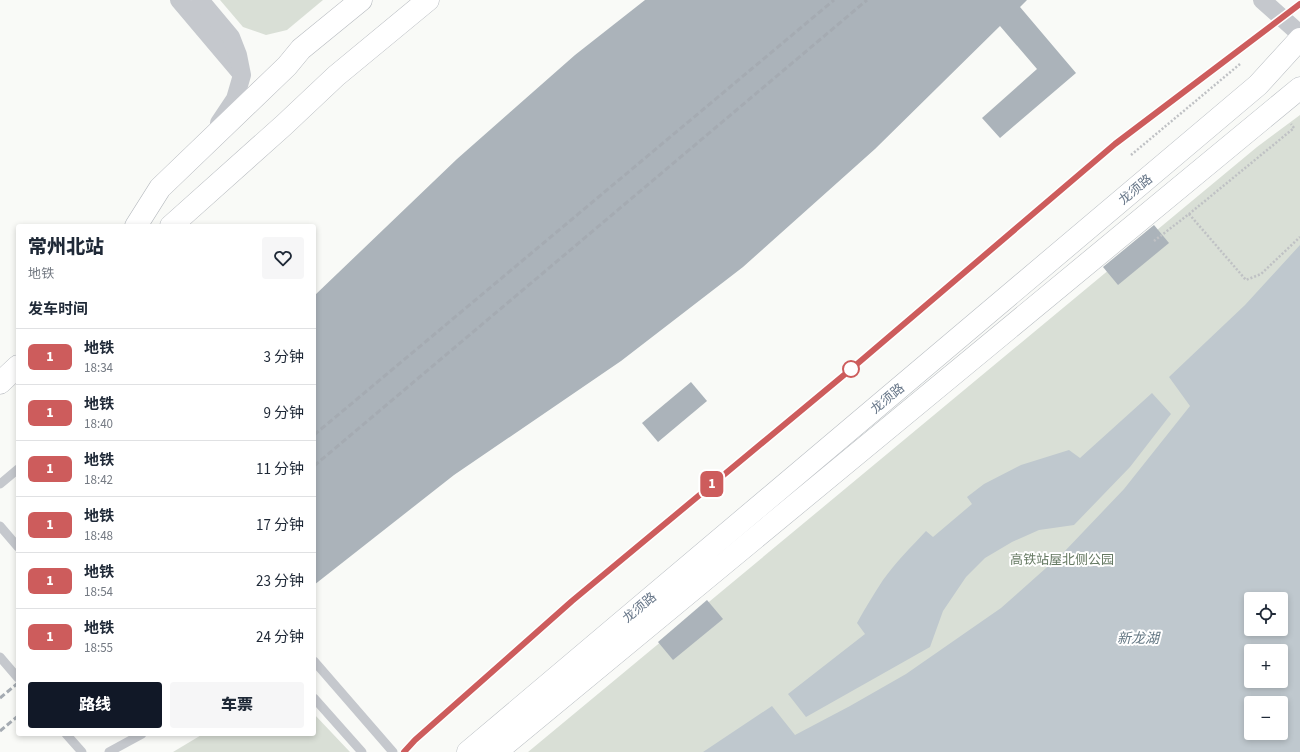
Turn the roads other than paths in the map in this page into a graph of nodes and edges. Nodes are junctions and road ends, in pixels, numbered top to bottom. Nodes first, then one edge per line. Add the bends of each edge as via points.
1 (179, 0) edge
2 (200, 0) edge
3 (361, 0) edge
4 (428, 0) edge
5 (1262, 0) edge
6 (1300, 34) edge
7 (1300, 39) edge
8 (242, 75) junction
9 (1300, 88) edge
10 (160, 188) junction
11 (137, 224) edge
12 (173, 224) edge
13 (16, 471) edge
14 (0, 484) edge
15 (0, 526) edge
16 (16, 545) edge
17 (0, 657) edge
18 (316, 663) edge
19 (16, 676) edge
20 (316, 700) edge
21 (68, 736) edge
22 (138, 736) edge
23 (82, 752) edge
24 (109, 752) edge
25 (362, 752) edge
26 (393, 752) edge
27 (468, 752) edge
28 (496, 752) edge

1 - 8 street
2 - 8 street via 231,37
3 - 10 street via 301,49 287,66
4 - 12 street via 336,76
5 - 6 street
7 - 27 street, 龙须路 via 1258,85
8 - 10 street via 235,99 221,120
9 - 28 street, 龙须路
10 - 11 street
13 - 14 lane
15 - 16 lane
17 - 19 lane
18 - 26 lane
20 - 25 lane
21 - 23 lane
22 - 24 lane

